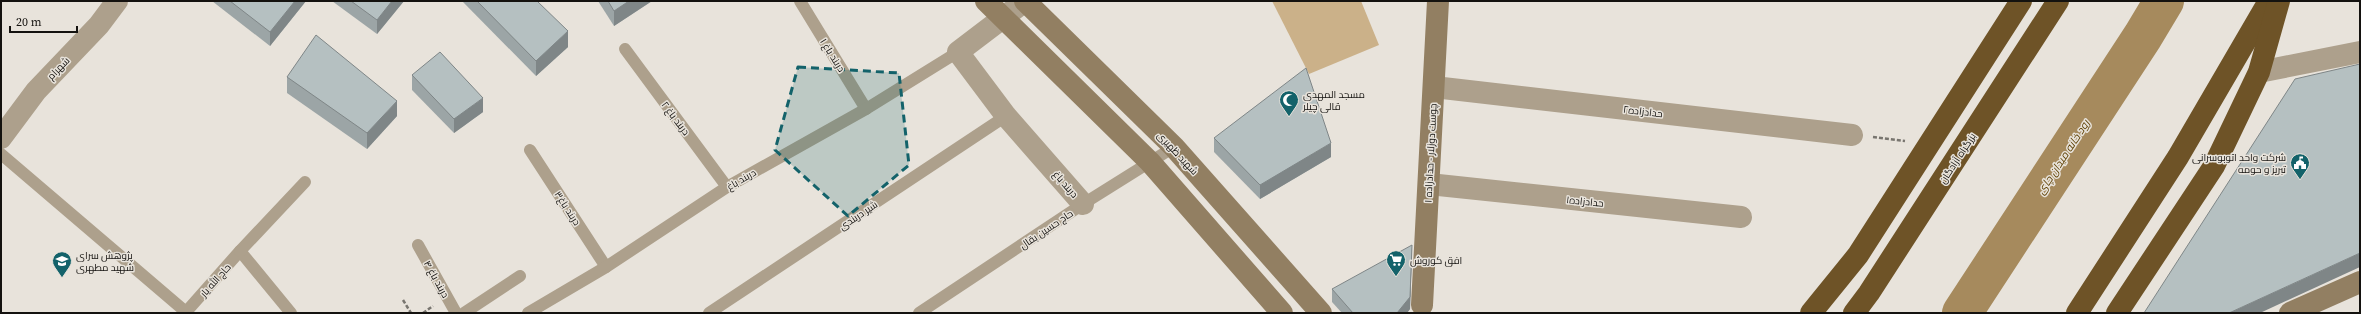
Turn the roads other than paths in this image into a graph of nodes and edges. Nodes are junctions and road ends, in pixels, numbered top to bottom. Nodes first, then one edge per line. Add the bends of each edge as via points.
1 (117, 1) edge
2 (800, 1) edge
3 (986, 1) edge
4 (1025, 1) edge
5 (1438, 1) edge
6 (2021, 1) edge
7 (2058, 1) edge
8 (2269, 1) edge
9 (2279, 1) edge
10 (1003, 18) junction
11 (625, 49) dead end
12 (958, 52) junction
13 (2360, 52) edge
14 (2258, 72) junction
15 (1434, 87) junction
16 (866, 109) junction
17 (1006, 116) junction
18 (1852, 135) road end
19 (1, 138) edge
20 (1174, 147) junction
21 (530, 150) dead end
22 (1, 154) edge
23 (1150, 162) junction
24 (305, 182) dead end
25 (1429, 184) junction
26 (727, 187) junction
27 (1083, 204) junction
28 (1741, 217) dead end
29 (418, 244) dead end
30 (240, 251) junction
31 (606, 267) junction
32 (520, 276) dead end
33 (2360, 282) edge
34 (1421, 310) edge
35 (291, 313) edge
36 (456, 313) edge
37 (464, 313) edge
38 (528, 313) edge
39 (709, 313) edge
40 (919, 313) edge
41 (1282, 313) edge
42 (1321, 313) edge
43 (1811, 313) edge
44 (1854, 313) edge
45 (2077, 313) edge
46 (2117, 313) edge
47 (2290, 313) edge

1 - 19 street, شهرام via 99,25 36,91
2 - 16 lane, دربند باغ ۱
3 - 10 main road
4 - 10 street, دربند باغ
4 - 20 main road, شهید ظهیری
5 - 15 main road, چوست دوزلار - حدادزاده ۱
6 - 43 highway via 1858,255
7 - 44 highway, بزرگراه آزادگان
8 - 45 highway via 2178,157
9 - 14 highway
10 - 12 street, دربند باغ
10 - 23 main road
11 - 26 lane, دربند باغ ۲
12 - 16 lane, دربند باغ
12 - 17 street, دربند باغ
13 - 14 street
14 - 46 highway via 2214,166
15 - 18 street, حدادزاده۲
15 - 25 main road, چوست دوزلار - حدادزاده ۱
16 - 26 lane, دربند باغ
17 - 27 street, دربند باغ
17 - 39 lane, شیر دربندی
20 - 23 lane, حاج حسین بقال
20 - 42 main road, شهید ظهیری
21 - 31 lane, دربند باغ۳
22 - 30 lane, حاج الله یار via 186,312
23 - 27 lane, حاج حسین بقال
23 - 41 main road
24 - 30 lane
25 - 28 street, حدادزاده۱
25 - 34 main road, چوست دوزلار - حدادزاده ۱
26 - 31 lane, دربند باغ
27 - 40 lane, حاج حسین بقال
29 - 36 lane, دربند باغ ۴
30 - 35 lane
31 - 38 lane, دربند باغ
32 - 37 lane
33 - 47 main road

